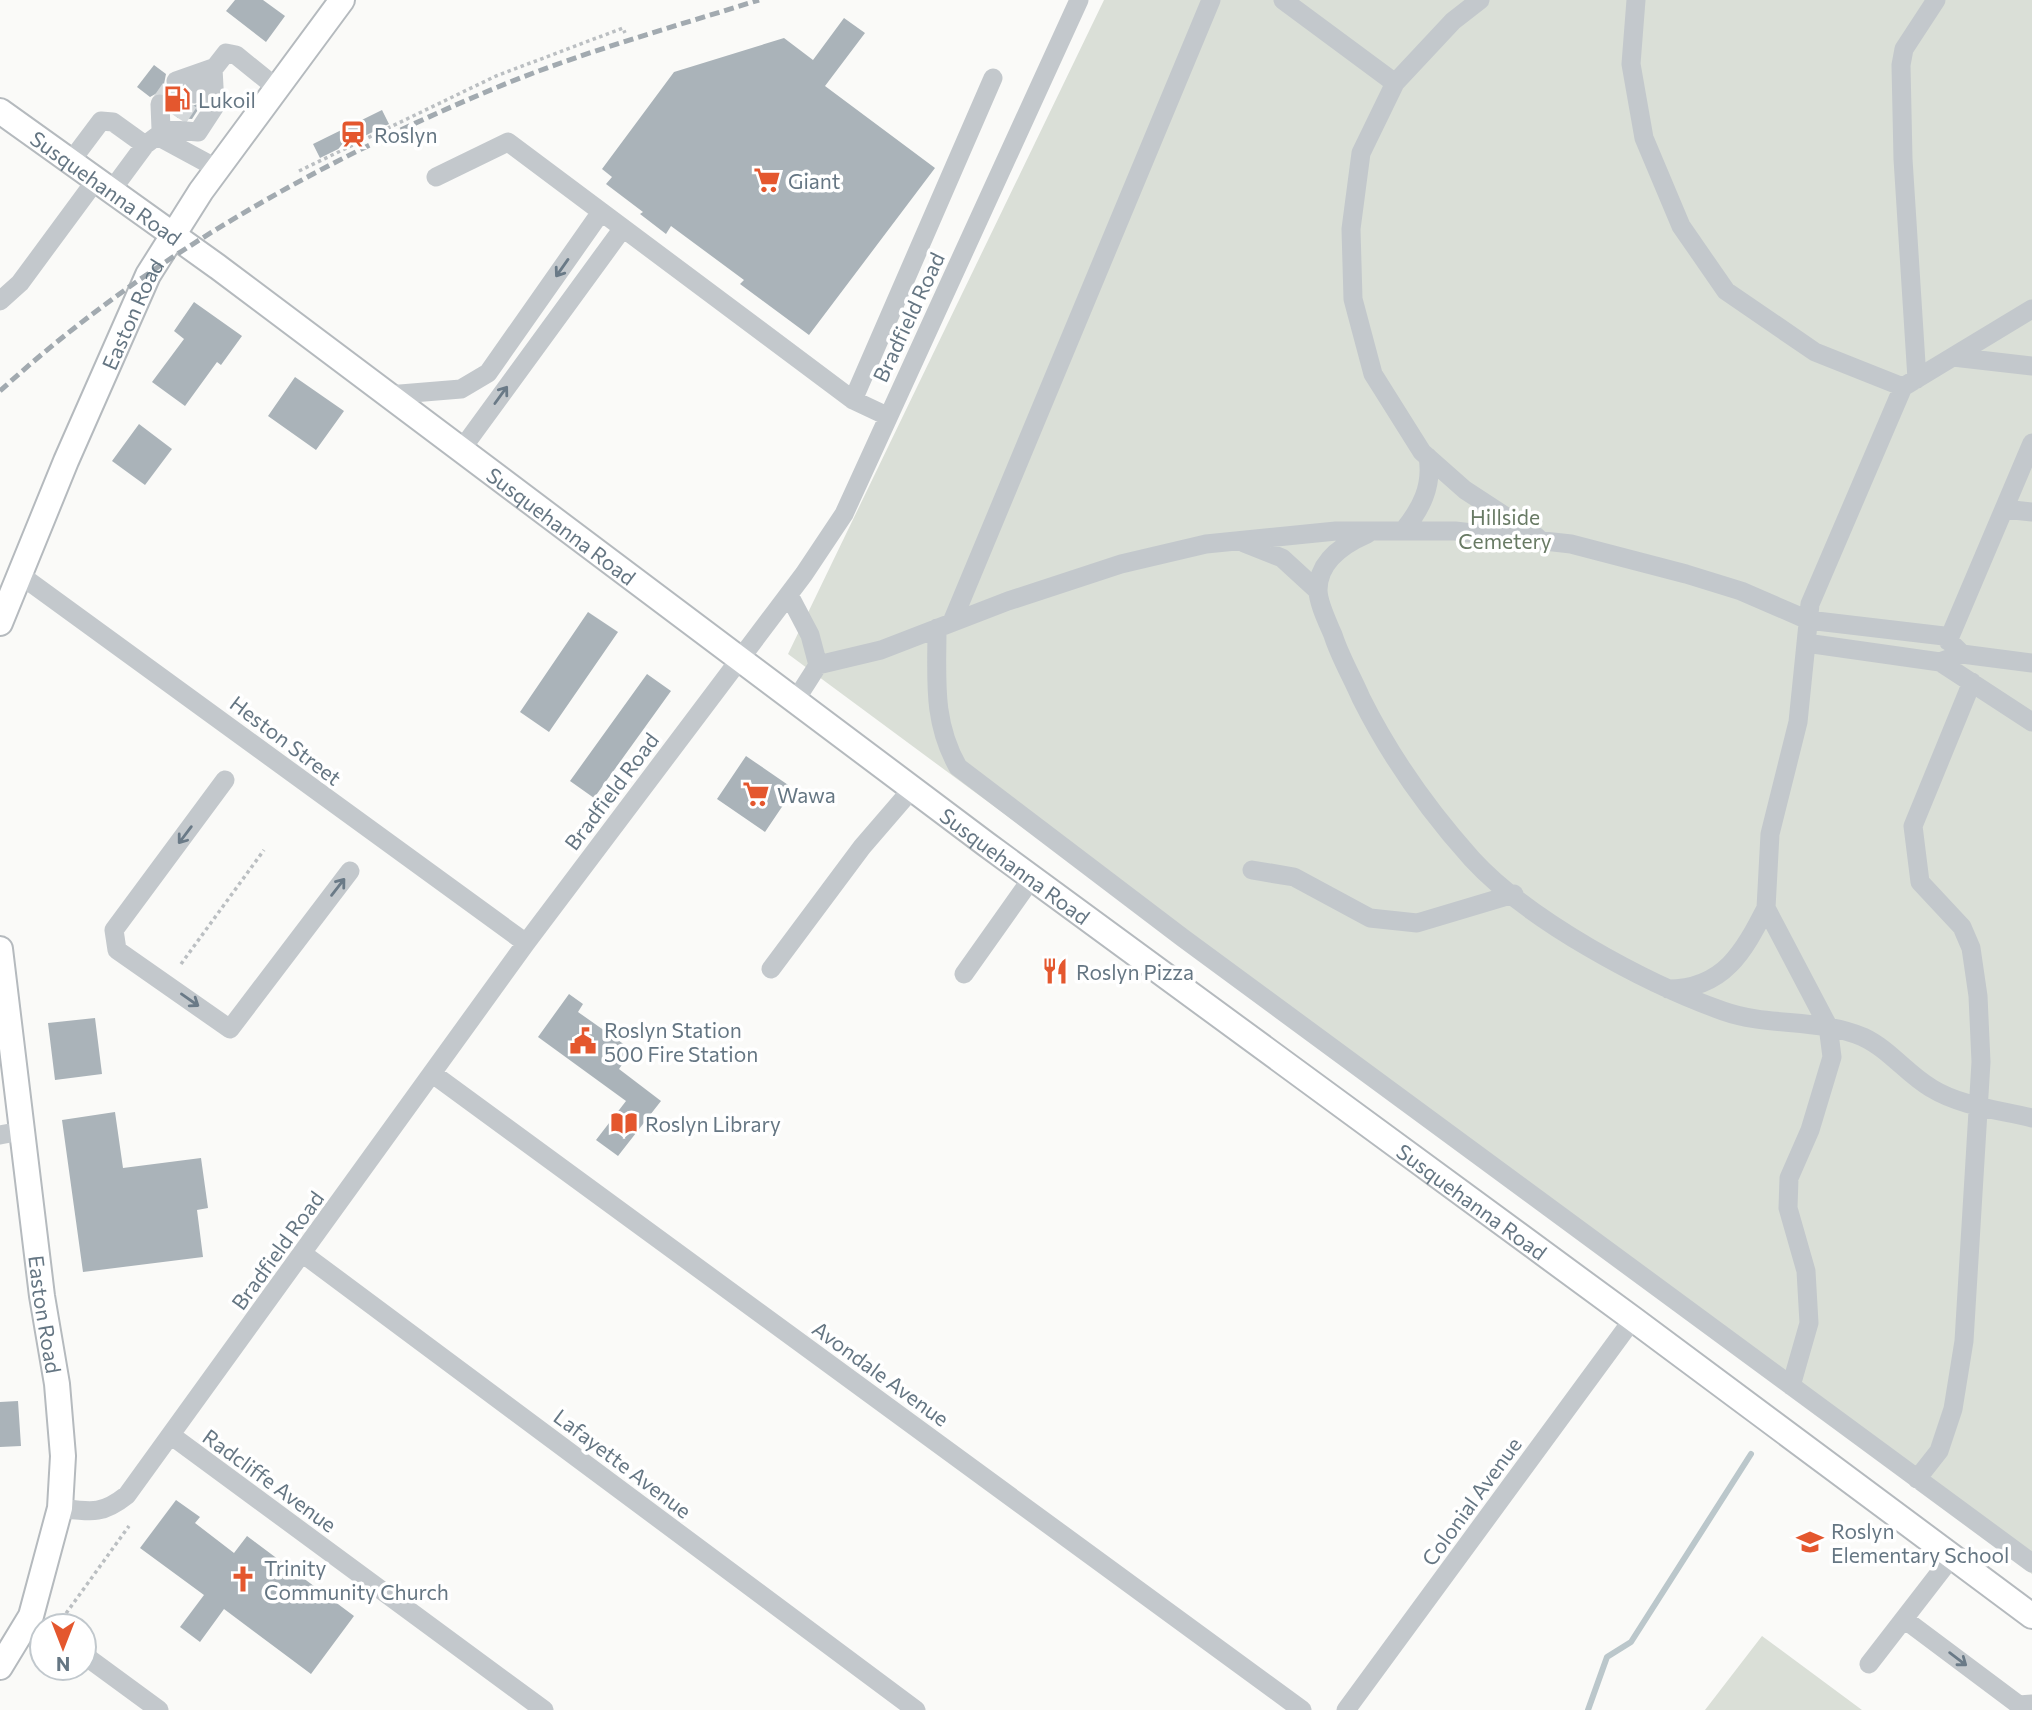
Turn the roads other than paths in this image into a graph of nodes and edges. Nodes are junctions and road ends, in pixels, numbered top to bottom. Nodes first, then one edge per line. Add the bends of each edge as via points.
1 (342, 0) edge
2 (1079, 0) edge
3 (1211, 0) edge
4 (1283, 0) edge
5 (1480, 0) edge
6 (1636, 0) edge
7 (1936, 0) edge
8 (213, 68) junction
9 (993, 78) dead end
10 (176, 81) tunnel mouth
11 (1395, 83) junction
12 (278, 89) junction
13 (194, 94) tunnel mouth
14 (160, 104) tunnel mouth
15 (0, 111) edge
16 (178, 118) tunnel mouth
17 (155, 137) junction
18 (71, 162) junction
19 (218, 169) junction
20 (436, 177) dead end
21 (104, 185) junction
22 (601, 212) junction
23 (623, 229) junction
24 (171, 236) junction
25 (0, 301) edge
26 (2032, 309) edge
27 (1954, 357) junction
28 (2032, 366) edge
29 (1910, 383) junction
30 (388, 395) junction
31 (853, 400) junction
32 (887, 416) junction
33 (2032, 443) edge
34 (461, 450) junction
35 (1428, 457) junction
36 (2004, 509) junction
37 (2032, 512) edge
38 (1372, 531) junction
39 (1403, 531) junction
40 (1232, 541) junction
41 (1542, 541) junction
42 (19, 574) junction
43 (1318, 591) junction
44 (789, 595) junction
45 (1808, 620) junction
46 (0, 622) edge
47 (944, 625) junction
48 (1806, 643) junction
49 (1955, 647) junction
50 (739, 659) junction
51 (1940, 662) junction
52 (2032, 663) edge
53 (818, 665) junction
54 (1972, 682) junction
55 (795, 701) junction
56 (2032, 722) edge
57 (225, 780) dead end
58 (912, 789) junction
59 (1252, 870) dead end
60 (350, 871) dead end
61 (1032, 878) junction
62 (1514, 894) junction
63 (1766, 908) junction
64 (526, 943) junction
65 (0, 949) edge
66 (771, 970) dead end
67 (964, 974) dead end
68 (1668, 989) junction
69 (1828, 1026) junction
70 (433, 1074) junction
71 (1978, 1105) junction
72 (2032, 1118) edge
73 (10, 1133) edge
74 (302, 1253) junction
75 (1633, 1319) junction
76 (1791, 1386) junction
77 (172, 1436) junction
78 (1917, 1479) junction
79 (60, 1508) junction
80 (1951, 1558) junction
81 (2032, 1563) edge
82 (47, 1612) edge
83 (2032, 1616) edge
84 (1904, 1619) junction
85 (28, 1638) edge
86 (1869, 1664) dead end
87 (98, 1665) edge
88 (0, 1667) edge
89 (2032, 1704) edge
90 (159, 1710) edge
91 (544, 1710) edge
92 (916, 1710) edge
93 (1302, 1710) edge
94 (1346, 1710) edge

1 - 12 main road, Easton Road
2 - 32 street, Bradfield Road
3 - 47 street
4 - 11 street
5 - 11 street via 1453,21
6 - 29 street via 1631,64 1644,138 1681,226 1726,291 1815,352
7 - 29 street via 1904,49 1902,65
8 - 10 street
8 - 12 street via 226,53 236,55
8 - 13 street
8 - 17 street via 215,106 198,132
9 - 31 street
11 - 35 street via 1362,153 1351,229 1353,299 1373,374
12 - 19 main road, Easton Road
14 - 17 street
15 - 18 main road, Susquehanna Road
16 - 17 street
17 - 18 street via 101,121
17 - 19 street
17 - 21 street
18 - 21 main road, Susquehanna Road
19 - 24 main road, Easton Road
20 - 22 street via 508,142
21 - 24 main road, Susquehanna Road
21 - 25 street
22 - 23 street
22 -> 30 street via 488,373 461,389
23 - 31 street
34 -> 23 street
24 - 30 main road, Susquehanna Road
24 - 42 main road, Easton Road via 131,310
26 - 27 street
27 - 28 street
27 - 29 street
29 - 45 street via 1810,604
30 - 34 main road, Susquehanna Road
31 - 32 street
32 - 44 street, Bradfield Road via 844,514
33 - 36 street
34 - 50 main road, Susquehanna Road
35 - 39 street via 1427,491
35 - 41 street via 1465,490
36 - 37 street
36 - 49 street
38 - 39 street
38 - 40 street
38 - 43 street via 1333,555
39 - 41 street via 1455,531
40 - 43 street via 1282,558
40 - 47 street via 1121,564
41 - 45 street via 1571,544 1686,574
42 - 46 main road, Easton Road
42 - 64 street, Heston Street
43 - 62 street via 1336,644 1377,730 1419,795 1473,860
44 - 50 street, Bradfield Road
44 - 53 street via 810,635
45 - 48 street
45 - 49 street via 1944,636
47 - 53 street via 881,650
47 - 76 street via 937,716 958,768
48 - 51 street
48 - 63 street via 1798,722 1769,834
49 - 51 street
49 - 52 street
50 - 55 main road, Susquehanna Road
50 - 64 street, Bradfield Road
51 - 54 street
53 - 55 street
54 - 56 street
54 - 71 street via 1913,826 1920,882 1962,928 1971,948 1978,996
55 - 58 main road, Susquehanna Road
57 -> 60 street via 114,930 117,950 230,1029
58 - 61 main road, Susquehanna Road
58 - 66 street via 862,847
59 - 62 street via 1294,877 1370,918 1417,923
61 - 67 street
61 - 75 main road, Susquehanna Road
62 - 68 street via 1548,922
63 - 68 street via 1743,952 1728,967 1707,980
63 - 69 street
64 - 70 street, Bradfield Road
65 - 73 main road, Easton Road
68 - 69 street via 1726,1012
69 - 71 street via 1864,1038 1931,1088
69 - 76 street via 1832,1057 1810,1130 1789,1178 1788,1208 1806,1271 1809,1322
70 - 74 street, Bradfield Road
70 - 93 street, Avondale Avenue
71 - 72 street
71 - 78 street via 1964,1341 1953,1409 1939,1451
73 - 79 main road, Easton Road via 61,1416
74 - 77 street, Bradfield Road
74 - 92 street, Lafayette Avenue
75 - 80 main road, Susquehanna Road
75 - 94 street, Colonial Avenue
76 - 78 street
77 - 79 street, Bradfield Road via 127,1495 109,1510
77 - 91 street, Radcliffe Avenue
78 - 81 street
79 - 82 main road, Easton Road
80 - 83 main road, Susquehanna Road
80 - 84 street
84 - 86 street
84 -> 89 street via 2019,1705
85 - 88 main road, Easton Road
87 - 90 street

